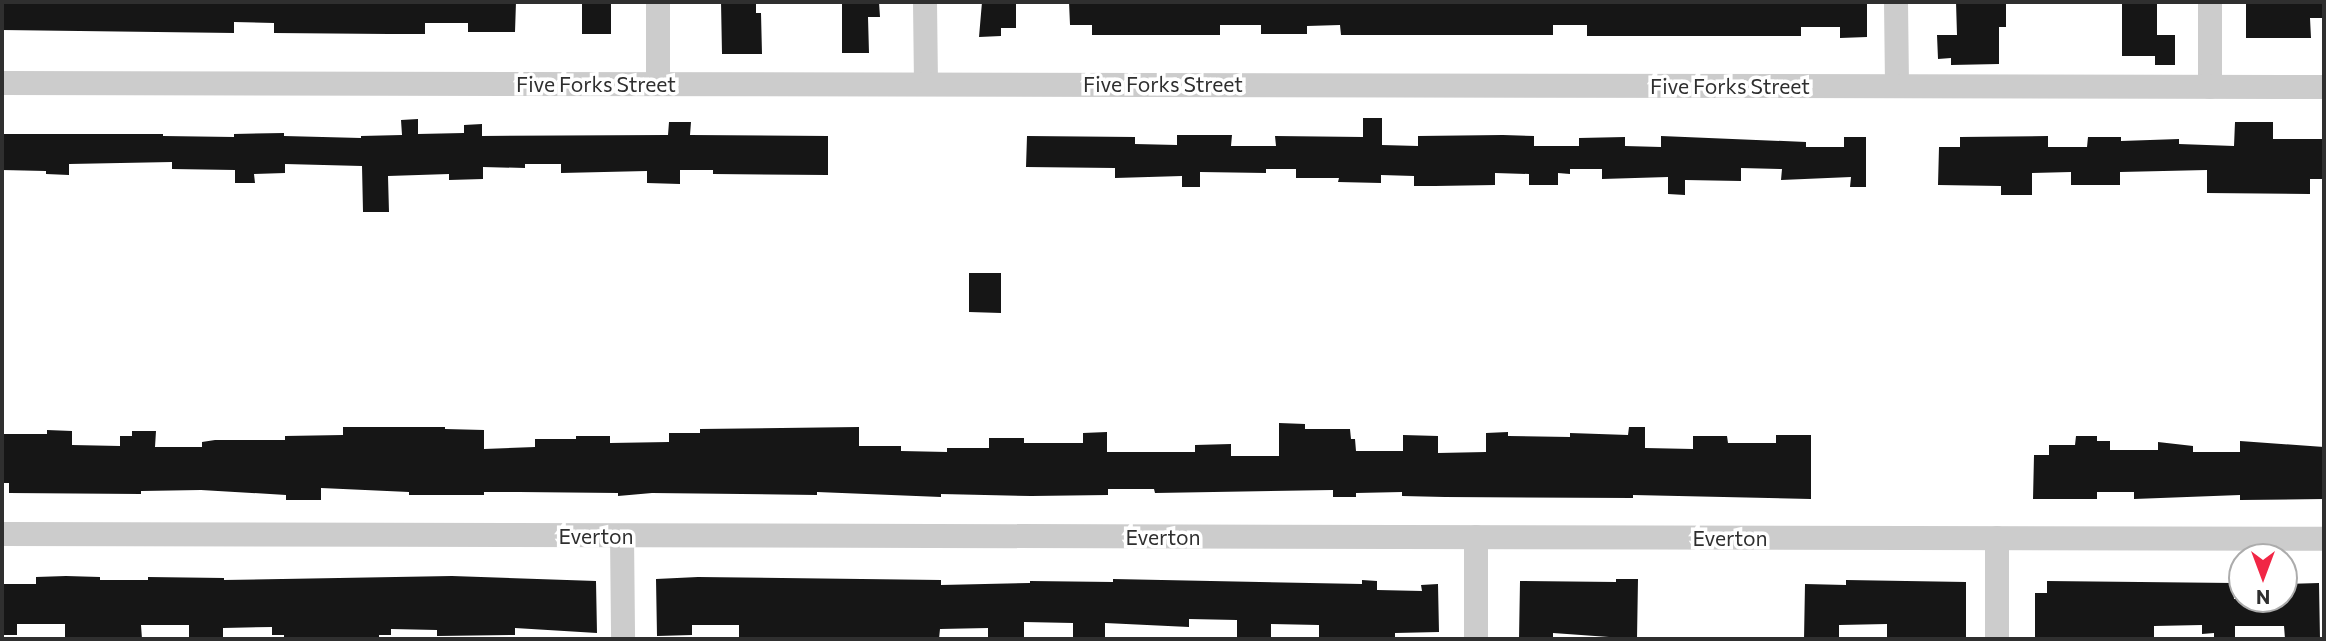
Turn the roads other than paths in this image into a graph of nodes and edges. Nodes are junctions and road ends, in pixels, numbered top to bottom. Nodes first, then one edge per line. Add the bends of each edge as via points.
1 (658, 2) edge
2 (925, 2) edge
3 (1896, 2) edge
4 (2210, 2) edge
5 (2, 83) edge
6 (926, 83) junction
7 (658, 84) junction
8 (1897, 86) junction
9 (2210, 87) junction
10 (2324, 87) edge
11 (2, 534) edge
12 (622, 536) junction
13 (1476, 537) junction
14 (1997, 538) junction
15 (2324, 539) edge
16 (623, 639) edge
17 (1476, 639) edge
18 (1997, 639) edge

1 - 7 street
2 - 6 street
3 - 8 street
4 - 9 street
5 - 7 street, Five Forks Street
6 - 7 street, Five Forks Street
6 - 8 street, Five Forks Street
8 - 9 street, Five Forks Street
9 - 10 street, Five Forks Street
11 - 12 street, Everton
12 - 13 street, Everton
12 - 16 street
13 - 14 street, Everton
13 - 17 street
14 - 15 street, Everton
14 - 18 street

